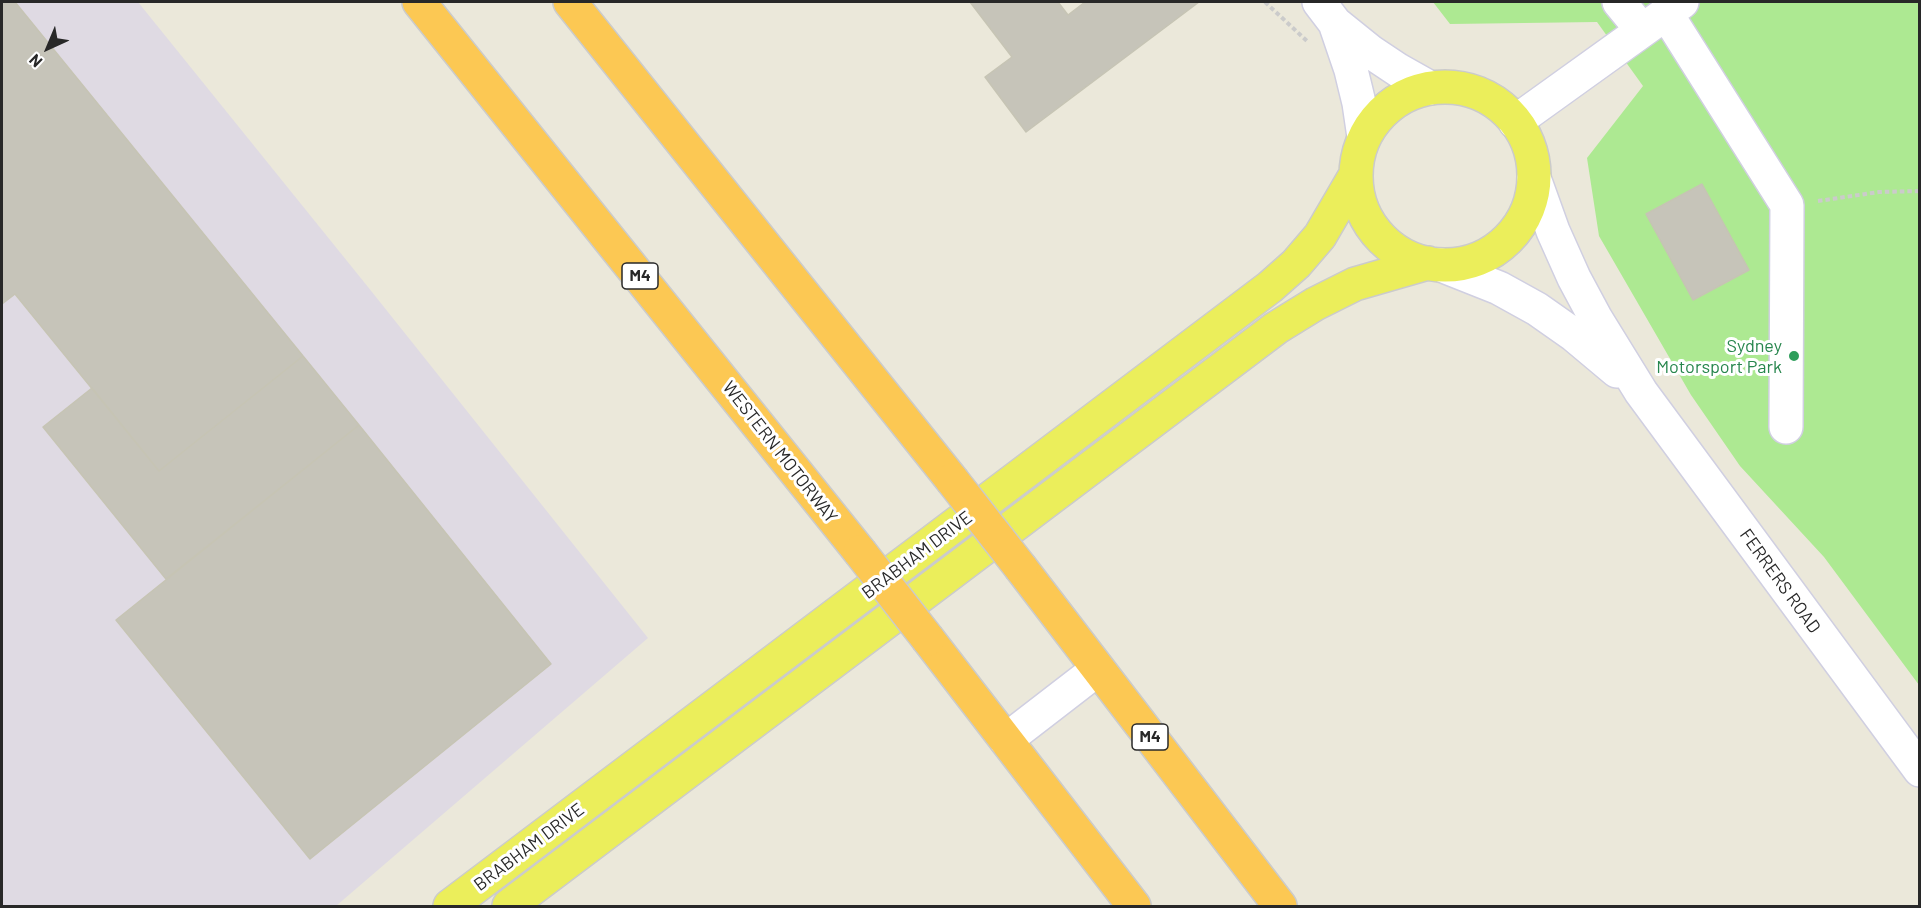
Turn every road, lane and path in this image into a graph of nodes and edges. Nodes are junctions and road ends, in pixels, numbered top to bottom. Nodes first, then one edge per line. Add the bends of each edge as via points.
1 (420, 2) edge
2 (570, 2) edge
3 (1265, 2) edge
4 (1619, 2) edge
5 (1327, 12) edge
6 (1663, 15) edge
7 (1307, 42) dead end
8 (1430, 88) junction
9 (1515, 122) junction
10 (1364, 137) junction
11 (1355, 176) junction
12 (1534, 178) junction
13 (1920, 191) edge
14 (1787, 205) junction
15 (1435, 264) junction
16 (1641, 392) junction
17 (1786, 428) dead end
18 (1098, 669) junction
19 (1006, 740) junction
20 (1920, 770) edge
21 (450, 906) edge
22 (508, 906) edge
23 (1134, 906) edge
24 (1280, 906) edge

1 - 19 highway, WESTERN MOTORWAY / M4, bridge
2 - 18 highway, M4, bridge
3 - 7 path
4 - 6 street
5 - 8 street via 1398,70
5 - 10 street via 1351,70
6 - 9 street
6 - 14 street
8 - 9 main road via 1468,90 1486,97
8 - 10 main road via 1391,105
9 - 12 main road via 1529,148
10 - 11 main road
11 - 15 main road via 1362,211 1382,239 1411,258
11 - 21 main road, BRABHAM DRIVE via 1320,236 1270,287
12 - 15 main road via 1526,212 1506,241 1476,259
12 - 16 street, FERRERS ROAD via 1574,278
13 - 14 path via 1879,192
14 - 17 street
15 - 16 street, FERRERS ROAD via 1499,288 1537,309 1581,340
15 - 22 main road, BRABHAM DRIVE via 1355,284 1276,328
16 - 20 street, FERRERS ROAD
18 - 19 street
18 - 24 highway, M4
19 - 23 highway, WESTERN MOTORWAY / M4

